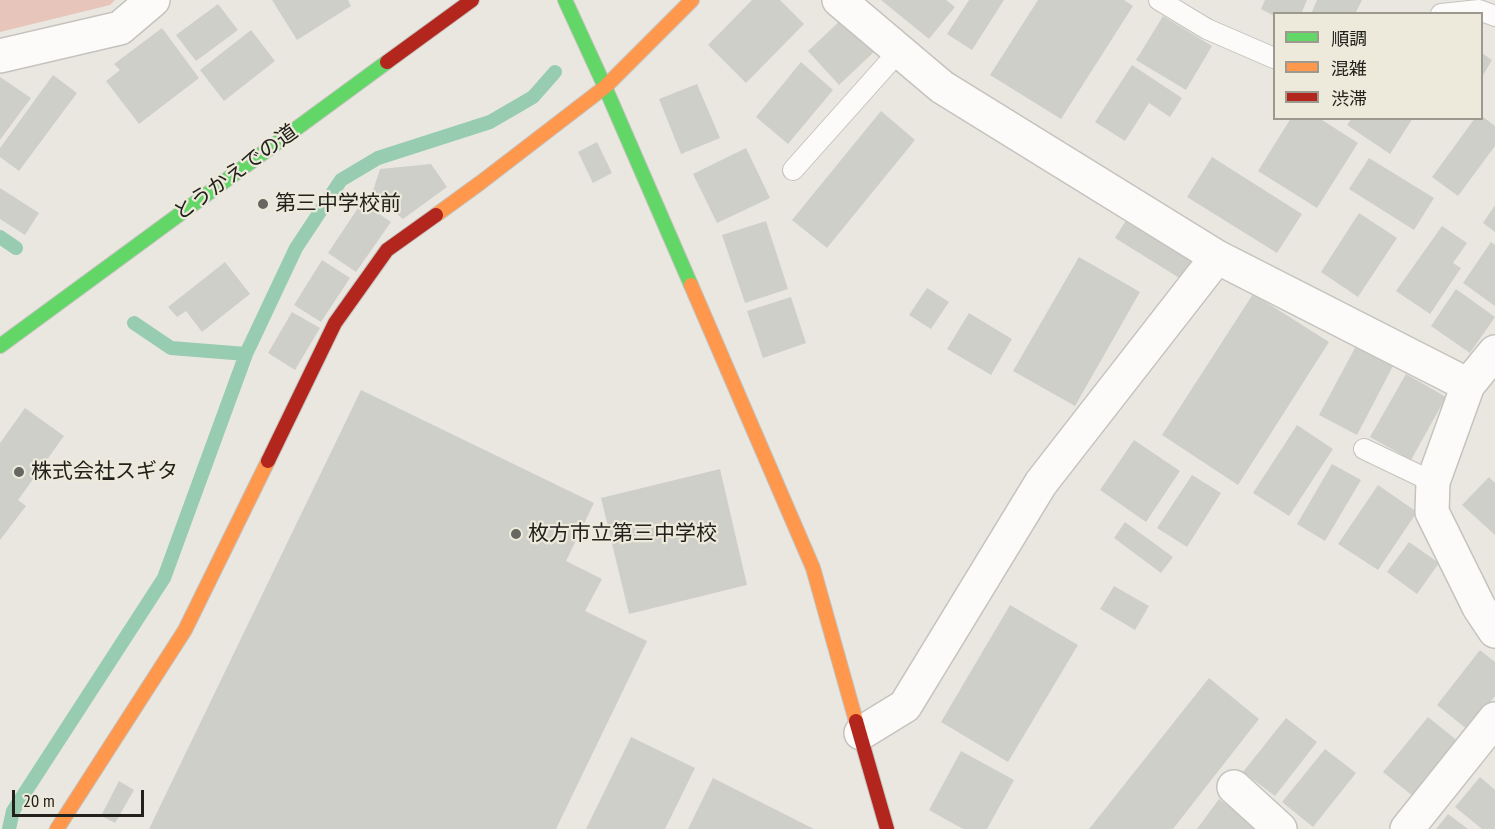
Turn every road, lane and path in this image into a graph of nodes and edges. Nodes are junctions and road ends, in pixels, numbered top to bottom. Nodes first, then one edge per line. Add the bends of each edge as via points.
1 (153, 0) edge
2 (472, 0) edge
3 (565, 0) edge
4 (692, 0) edge
5 (839, 0) edge
6 (1159, 0) edge
7 (1460, 12) edge
8 (1495, 16) edge
9 (899, 51) junction
10 (0, 56) edge
11 (1273, 57) edge
12 (605, 87) junction
13 (793, 170) dead end
14 (1217, 257) junction
15 (0, 346) edge
16 (1495, 352) edge
17 (1468, 385) junction
18 (1364, 449) dead end
19 (1434, 482) junction
20 (1495, 631) edge
21 (1495, 719) edge
22 (861, 733) junction
23 (1234, 787) dead end
24 (57, 829) edge
25 (887, 829) edge
26 (1280, 829) edge
27 (1407, 829) edge

1 - 10 street via 120,28
2 - 15 street, とうかえでの道
3 - 12 street
4 - 12 street
5 - 9 street
6 - 11 lane via 1207,29
7 - 8 lane via 1479,10
9 - 13 lane
9 - 14 street via 942,87
12 - 22 street via 813,568
12 - 24 street via 387,250 335,323 185,630
14 - 17 street
14 - 22 street via 1041,483 904,706
16 - 17 street
17 - 19 street
18 - 19 lane
19 - 20 street via 1432,512
21 - 27 street
22 - 25 street
23 - 26 street

